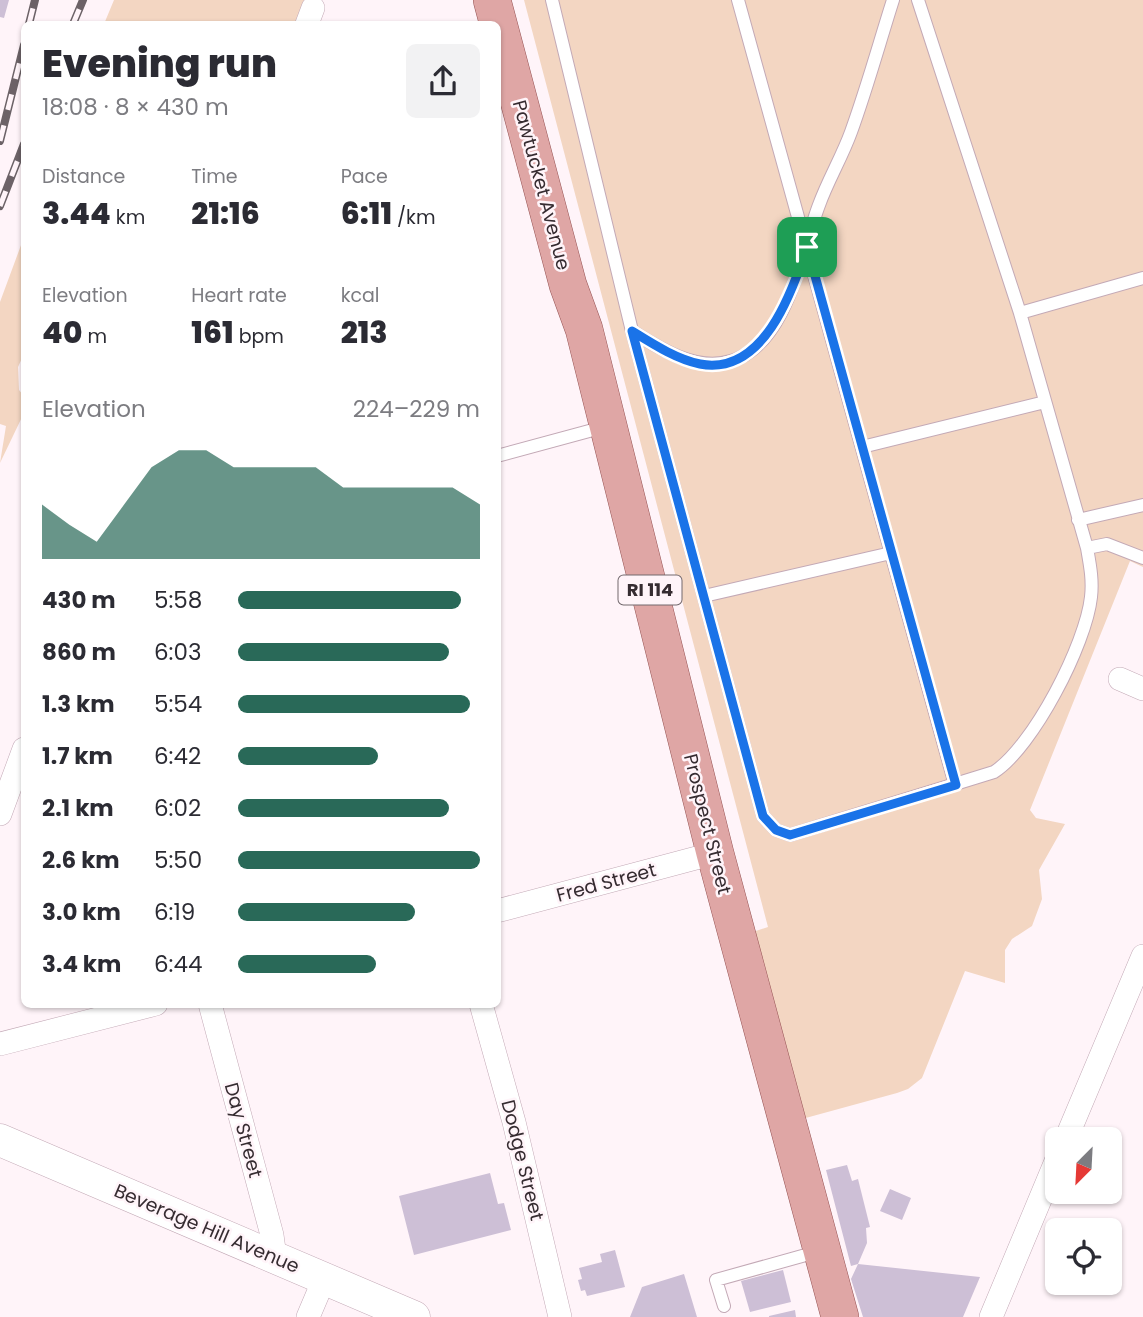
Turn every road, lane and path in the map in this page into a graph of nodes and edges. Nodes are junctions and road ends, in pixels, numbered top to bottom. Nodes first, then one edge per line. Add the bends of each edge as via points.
1 (552, 0) edge
2 (738, 0) edge
3 (893, 0) edge
4 (918, 0) edge
5 (498, 1) edge
6 (807, 247) junction
7 (1143, 278) edge
8 (1020, 313) junction
9 (584, 328) joint
10 (632, 331) junction
11 (1045, 402) junction
12 (608, 426) junction
13 (862, 447) junction
14 (501, 455) edge
15 (1143, 505) edge
16 (1079, 520) junction
17 (1087, 548) junction
18 (891, 553) junction
19 (1143, 558) edge
20 (704, 596) junction
21 (1120, 679) dead end
22 (1143, 689) edge
23 (21, 757) edge
24 (956, 785) junction
25 (0, 814) edge
26 (715, 853) junction
27 (501, 910) edge
28 (1143, 956) edge
29 (140, 1008) edge
30 (211, 1008) edge
31 (482, 1008) edge
32 (0, 1044) edge
33 (1071, 1127) edge
34 (0, 1140) edge
35 (1045, 1188) edge
36 (823, 1250) junction
37 (275, 1256) junction
38 (325, 1278) junction
39 (724, 1306) dead end
40 (308, 1317) edge
41 (414, 1317) edge
42 (560, 1317) edge
43 (841, 1317) edge
44 (991, 1317) edge

1 - 10 lane
2 - 6 lane
3 - 6 lane via 851,132 819,203
4 - 8 lane
5 - 9 main road, Pawtucket Avenue / RI 114 via 568,285
6 - 10 lane via 796,282 775,321 751,351 733,361 700,363
6 - 13 lane
7 - 8 lane
8 - 11 lane
9 - 12 main road, Prospect Street / RI 114
10 - 20 lane
11 - 13 lane
11 - 16 lane
12 - 14 lane
12 - 26 main road, Prospect Street / RI 114
13 - 18 lane
15 - 16 lane
16 - 17 lane
17 - 19 lane via 1107,544
17 - 24 lane via 1091,599 1058,690 1009,763
18 - 20 lane
18 - 24 lane
20 - 24 lane via 763,816 776,830 790,835
21 - 22 street
23 - 25 street
26 - 27 street, Fred Street
26 - 36 main road, Prospect Street / RI 114
28 - 33 street
29 - 32 street
30 - 37 street, Day Street
31 - 42 street, Dodge Street
34 - 37 main road, Beverage Hill Avenue
35 - 44 street
36 - 39 lane via 716,1280
36 - 43 main road, Prospect Street / RI 114
37 - 38 main road, Beverage Hill Avenue
38 - 40 street
38 - 41 main road, Beverage Hill Avenue

